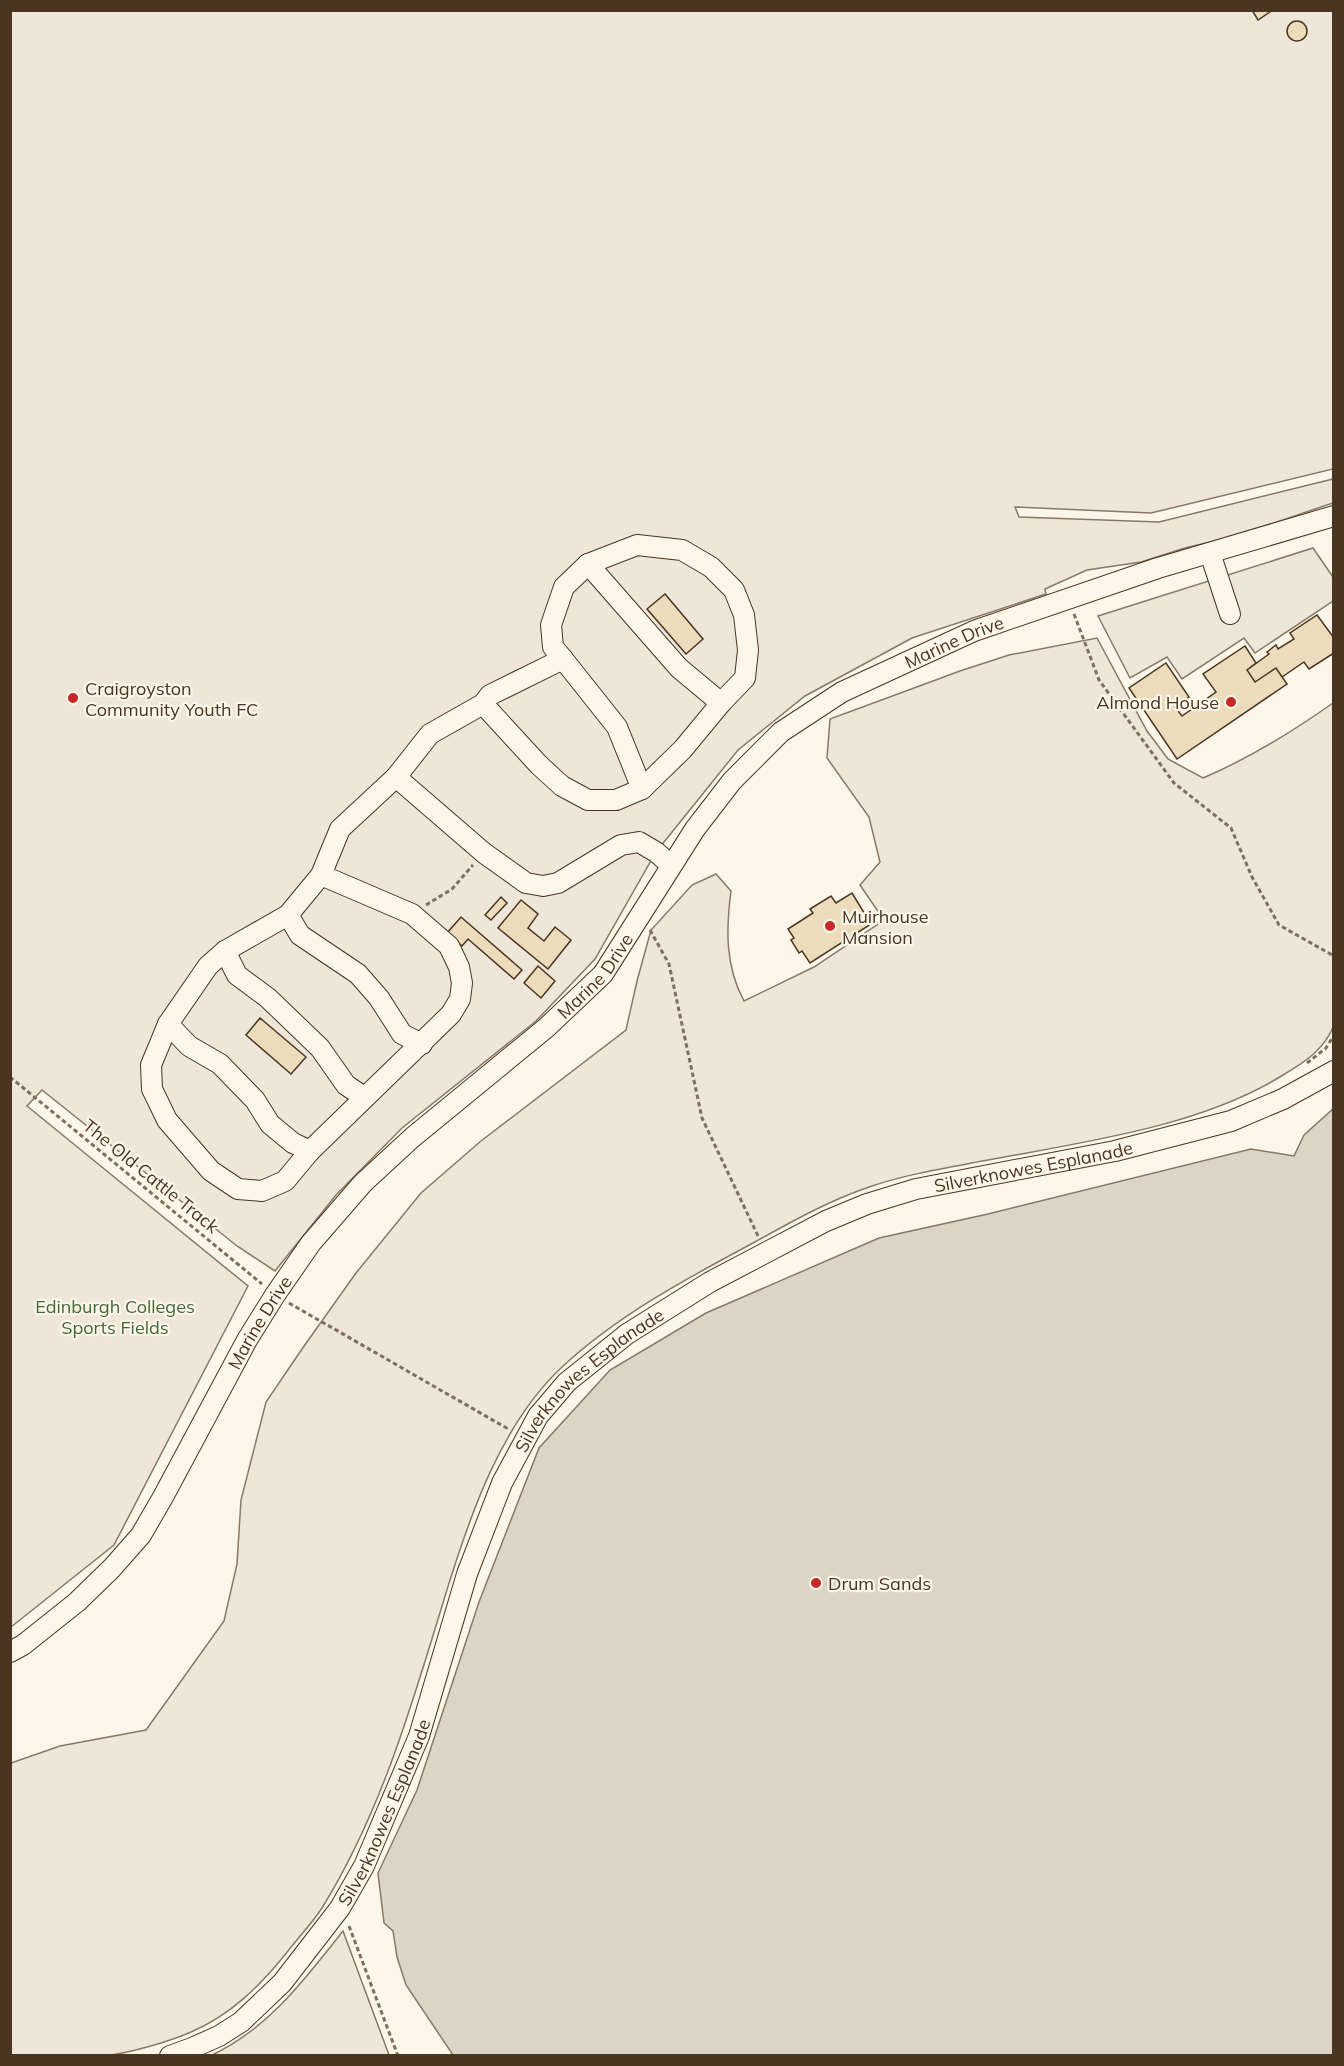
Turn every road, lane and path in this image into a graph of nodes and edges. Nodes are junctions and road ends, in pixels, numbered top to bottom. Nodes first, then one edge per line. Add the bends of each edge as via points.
1 (1334, 516) edge
2 (1210, 553) junction
3 (588, 564) junction
4 (1068, 599) junction
5 (1230, 614) dead end
6 (563, 658) junction
7 (721, 703) junction
8 (483, 704) junction
9 (396, 777) junction
10 (642, 789) junction
11 (484, 853) junction
12 (671, 866) junction
13 (321, 875) junction
14 (412, 914) junction
15 (642, 914) junction
16 (288, 915) junction
17 (225, 951) junction
18 (1334, 957) edge
19 (168, 1024) junction
20 (422, 1044) junction
21 (1334, 1071) edge
22 (10, 1077) edge
23 (364, 1097) junction
24 (310, 1151) junction
25 (766, 1253) junction
26 (275, 1295) junction
27 (526, 1439) junction
28 (10, 1652) edge
29 (340, 1908) junction
30 (170, 2055) edge
31 (398, 2055) edge

1 - 2 street, Marine Drive
2 - 4 street, Marine Drive
2 - 5 street
3 - 6 street via 564,587 551,625 553,647
3 - 7 street via 679,668
3 - 7 street via 638,546 682,550 711,567 734,590 744,615 748,650 745,678
4 - 12 street, Marine Drive via 974,631 842,692 781,732 732,780
4 - 18 path via 1099,680 1174,783 1231,828 1279,925
6 - 8 street via 490,695
6 - 10 street via 617,727
7 - 10 street via 683,749
8 - 9 street via 430,735
8 - 10 street via 539,765 562,786 588,800 616,800
9 - 11 street
9 - 13 street via 340,830
11 - 12 street via 526,883 543,886 558,883 621,845 639,842
11 - 14 path via 452,889
12 - 15 street, Marine Drive
13 - 14 street
13 - 16 street
14 - 20 street via 449,946 462,983 460,999 451,1014
15 - 25 path via 669,964 702,1118
15 - 26 street, Marine Drive via 603,974 546,1028 363,1183 311,1243
16 - 17 street
16 - 20 street via 300,936 358,974 402,1034
17 - 19 street via 208,966
17 - 23 street via 237,975 268,998 320,1048 346,1085
19 - 24 street via 189,1046 220,1064 255,1100 270,1124
19 - 24 street via 151,1065 152,1089 167,1120 211,1171 238,1189 262,1191 285,1180
20 - 23 street
21 - 25 street, Silverknowes Esplanade via 1231,1121 1115,1151 916,1189 856,1208
22 - 26 path, The Old Cattle Track
23 - 24 street
25 - 27 street, Silverknowes Esplanade via 710,1282 627,1334 567,1382 538,1416
26 - 27 path, The Old Cattle Track
26 - 28 street, Marine Drive via 141,1534 77,1602
27 - 29 street, Silverknowes Esplanade via 502,1484 467,1574 419,1736 364,1866
29 - 30 street, Silverknowes Esplanade via 282,1983 241,2022 219,2036
29 - 31 path

